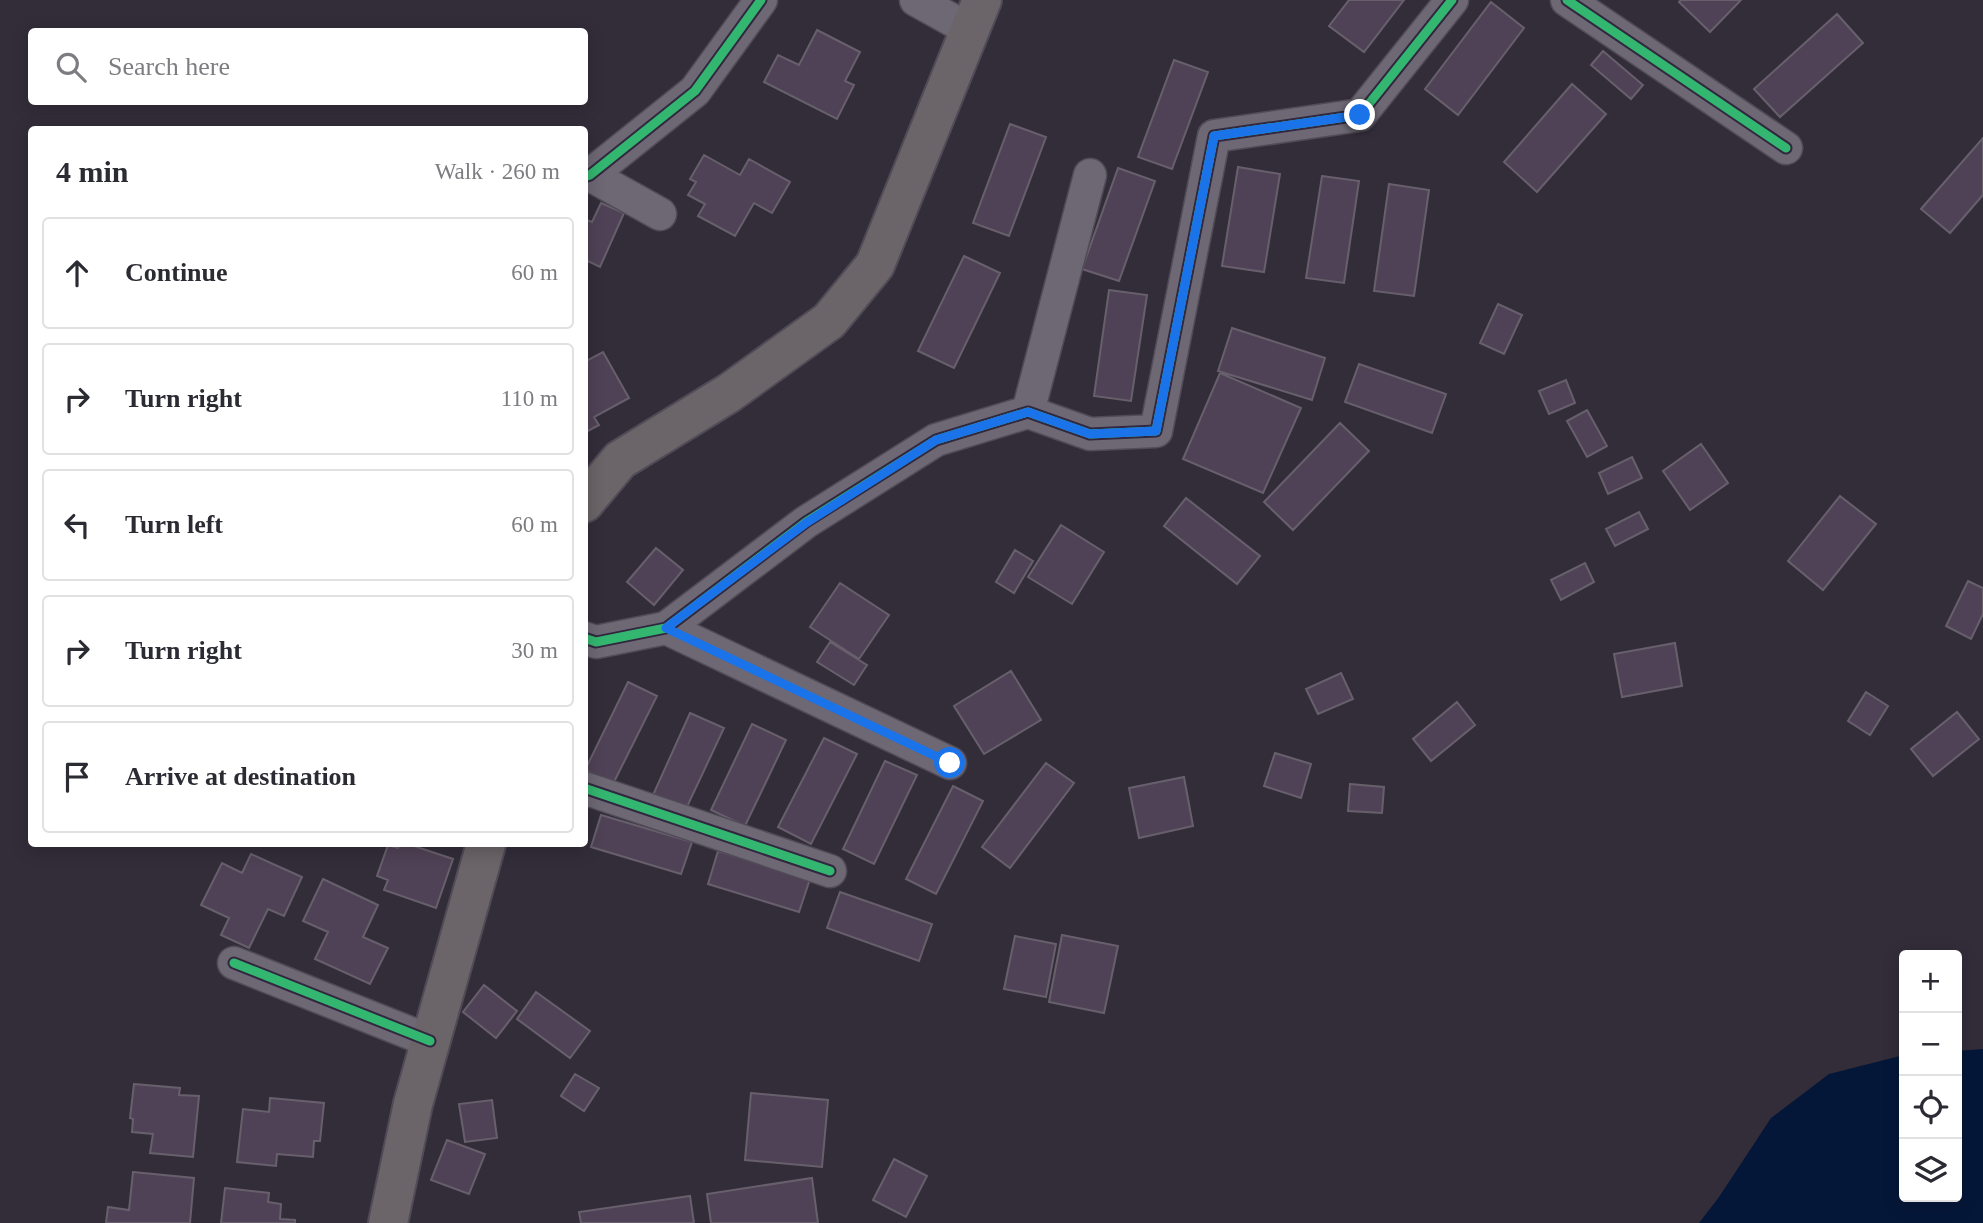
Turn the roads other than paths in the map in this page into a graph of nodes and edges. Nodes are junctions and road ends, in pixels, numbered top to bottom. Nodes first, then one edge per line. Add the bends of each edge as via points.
1 (761, 0) edge
2 (916, 0) edge
3 (1452, 0) edge
4 (1567, 0) edge
5 (976, 15) edge
6 (1786, 148) dead end
7 (588, 175) edge
8 (1090, 175) dead end
9 (588, 177) edge
10 (660, 214) dead end
11 (1028, 412) junction
12 (588, 498) edge
13 (666, 628) junction
14 (588, 639) edge
15 (950, 763) dead end
16 (588, 789) edge
17 (485, 847) edge
18 (830, 871) dead end
19 (234, 963) dead end
20 (430, 1041) junction
21 (388, 1223) edge

1 - 7 street via 695,91
2 - 5 street
3 - 11 street via 1360,115 1214,136 1156,431 1090,434
4 - 6 street
5 - 12 main road via 875,265 860,284 829,321 729,393 620,460
8 - 11 street
9 - 10 street
11 - 13 street via 936,440 806,523
13 - 14 street via 596,642
13 - 15 street
16 - 18 street
17 - 20 main road
19 - 20 street
20 - 21 main road

